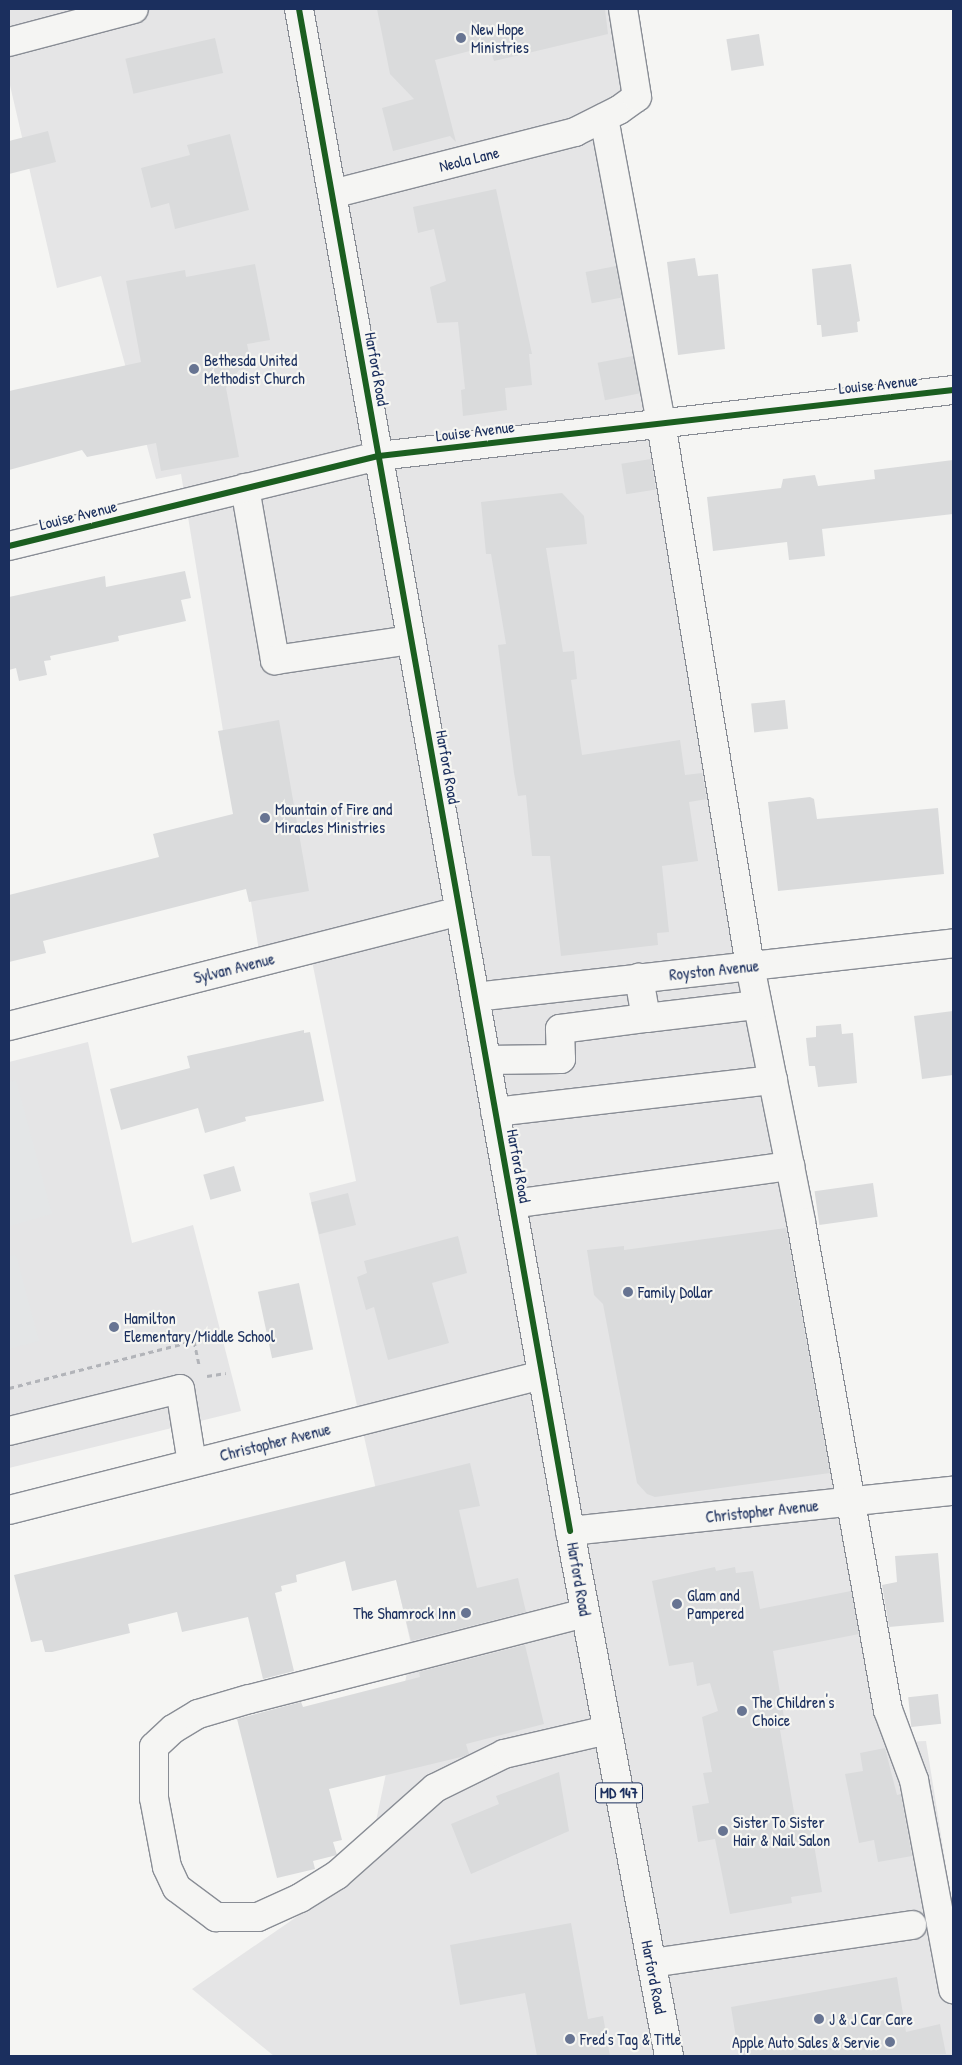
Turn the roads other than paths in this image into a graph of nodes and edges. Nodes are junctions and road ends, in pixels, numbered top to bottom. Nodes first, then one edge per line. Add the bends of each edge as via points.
1 (134, 9) edge
2 (299, 9) edge
3 (623, 9) edge
4 (9, 42) edge
5 (604, 118) junction
6 (332, 194) junction
7 (953, 390) edge
8 (662, 422) junction
9 (378, 456) junction
10 (245, 488) junction
11 (9, 546) edge
12 (411, 640) junction
13 (459, 911) junction
14 (953, 943) edge
15 (750, 966) junction
16 (639, 978) junction
17 (475, 997) junction
18 (758, 1005) junction
19 (646, 1018) junction
20 (9, 1026) edge
21 (486, 1060) junction
22 (772, 1080) junction
23 (495, 1112) junction
24 (790, 1166) junction
25 (512, 1204) junction
26 (542, 1375) junction
27 (9, 1431) edge
28 (192, 1464) junction
29 (953, 1491) edge
30 (852, 1502) junction
31 (9, 1510) edge
32 (570, 1531) junction
33 (585, 1613) junction
34 (607, 1730) junction
35 (912, 1925) dead end
36 (652, 1963) junction
37 (953, 1989) edge
38 (669, 2056) edge

1 - 4 street
2 - 6 street, Harford Road / MD 147
3 - 5 street, Neola Lane via 637,97
5 - 6 street, Neola Lane via 575,132
5 - 8 street
6 - 9 street, Harford Road / MD 147
7 - 8 street, Louise Avenue
8 - 9 street, Louise Avenue
8 - 15 street
9 - 10 street, Louise Avenue
9 - 12 street, Harford Road / MD 147
10 - 11 street, Louise Avenue
10 - 12 street via 275,660
12 - 13 street, Harford Road / MD 147
13 - 17 street, Harford Road / MD 147
13 - 20 street, Sylvan Avenue
14 - 15 street, Royston Avenue
15 - 16 street, Royston Avenue
15 - 18 street
16 - 17 street, Royston Avenue
16 - 19 street
17 - 21 street, Harford Road / MD 147
18 - 19 street
18 - 22 street
19 - 21 street via 560,1029 561,1059
21 - 23 street, Harford Road / MD 147
22 - 23 street
22 - 24 street
23 - 25 street, Harford Road / MD 147
24 - 25 street
24 - 30 street
25 - 26 street, Harford Road / MD 147
26 - 28 street, Christopher Avenue
26 - 32 street, Harford Road / MD 147
27 - 28 street via 180,1389
28 - 31 street, Christopher Avenue
29 - 30 street, Christopher Avenue
30 - 32 street, Christopher Avenue
30 - 37 street via 888,1710 914,1780
32 - 33 street, Harford Road / MD 147
33 - 34 street, Harford Road / MD 147
33 - 34 street via 250,1699 198,1714 181,1724 154,1747 154,1798 167,1867 177,1888 216,1917 258,1916 300,1898 337,1875 435,1788 504,1754
34 - 36 street, Harford Road / MD 147
35 - 36 street
36 - 38 street, Harford Road / MD 147

